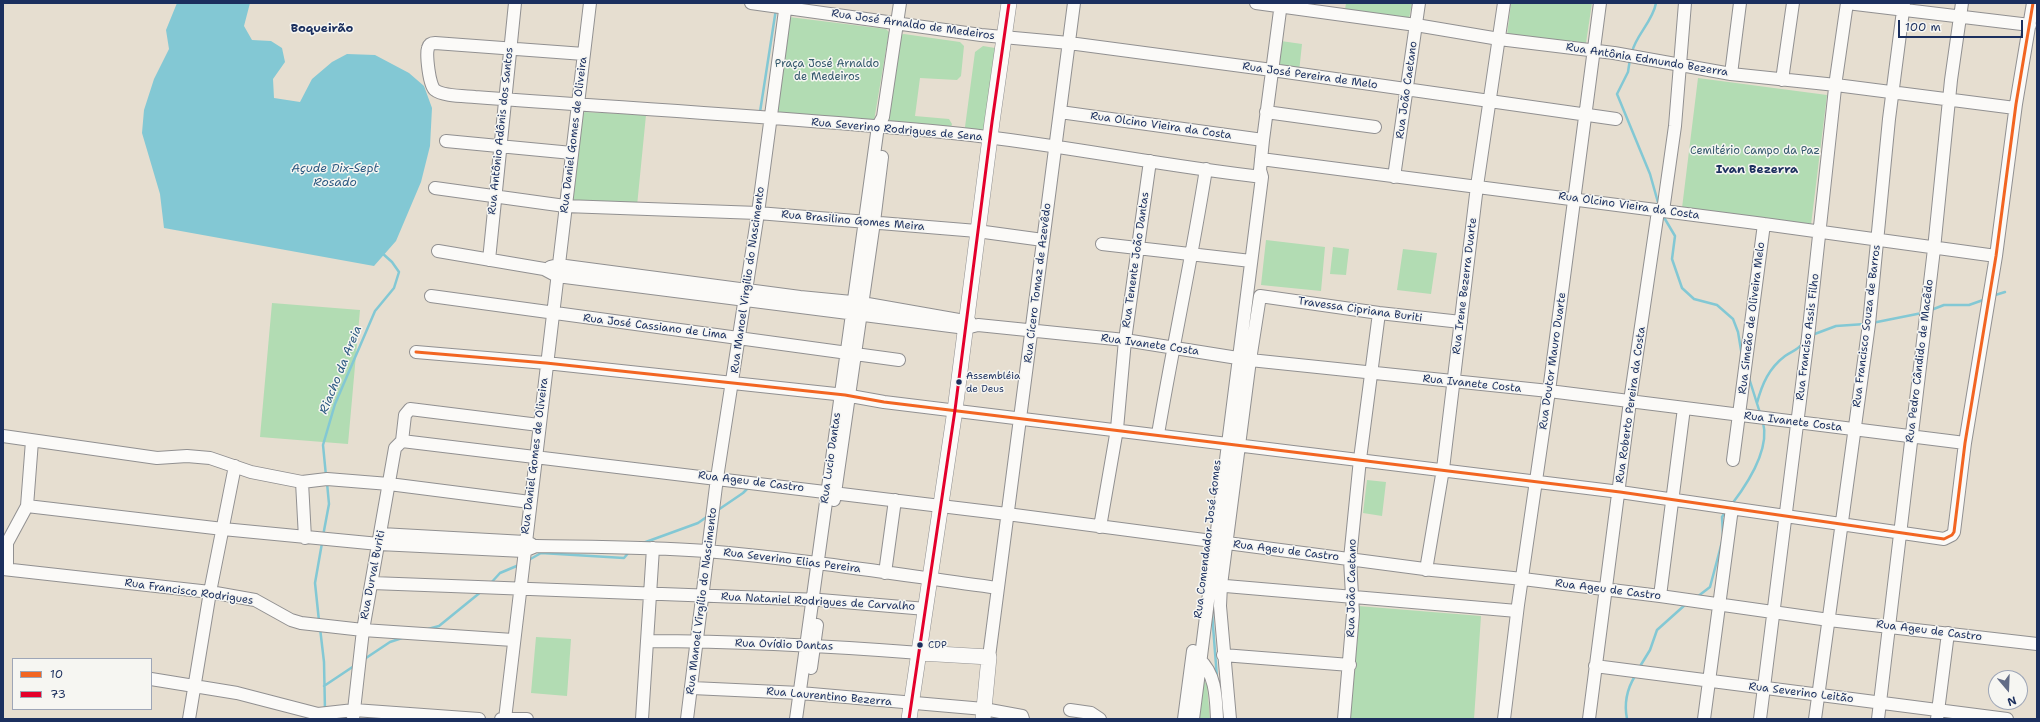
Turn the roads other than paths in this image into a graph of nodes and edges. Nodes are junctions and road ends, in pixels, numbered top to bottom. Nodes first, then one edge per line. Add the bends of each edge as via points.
1 (515, 3) edge
2 (590, 3) edge
3 (751, 3) edge
4 (900, 3) edge
5 (1010, 3) edge
6 (1074, 3) edge
7 (1256, 3) edge
8 (1419, 3) edge
9 (1504, 3) edge
10 (1600, 3) edge
11 (1685, 3) edge
12 (1740, 3) edge
13 (1793, 3) edge
14 (1847, 3) edge
15 (1962, 3) edge
16 (2033, 3) edge
17 (785, 5) edge
18 (1281, 5) edge
19 (1904, 7) edge
20 (1344, 9) edge
21 (1960, 16) junction
22 (897, 23) junction
23 (1416, 25) junction
24 (2030, 25) junction
25 (1004, 37) junction
26 (1499, 39) junction
27 (1069, 43) junction
28 (510, 49) junction
29 (1594, 50) junction
30 (584, 54) junction
31 (1680, 64) junction
32 (1272, 70) junction
33 (1732, 74) junction
34 (1782, 80) junction
35 (1836, 85) junction
36 (1408, 89) junction
37 (1894, 94) junction
38 (505, 99) junction
39 (1949, 99) junction
40 (1489, 101) junction
41 (577, 104) junction
42 (2015, 108) junction
43 (1060, 112) junction
44 (1266, 112) junction
45 (1585, 114) junction
46 (770, 118) junction
47 (1616, 118) dead end
48 (882, 123) junction
49 (1375, 127) dead end
50 (990, 139) junction
51 (1263, 140) junction
52 (446, 141) dead end
53 (1056, 146) junction
54 (499, 147) junction
55 (572, 153) junction
56 (1150, 161) junction
57 (1206, 169) junction
58 (1260, 171) junction
59 (1394, 177) junction
60 (1477, 186) junction
61 (435, 188) dead end
62 (494, 196) junction
63 (1575, 199) junction
64 (566, 206) junction
65 (1661, 211) junction
66 (758, 213) junction
67 (869, 222) junction
68 (1764, 224) junction
69 (978, 232) junction
70 (1820, 232) junction
71 (1043, 240) junction
72 (1877, 240) junction
73 (1102, 244) dead end
74 (1138, 248) junction
75 (1934, 249) junction
76 (438, 251) dead end
77 (1193, 254) junction
78 (1996, 256) junction
79 (488, 260) junction
80 (1248, 260) junction
81 (558, 271) junction
82 (431, 296) dead end
83 (744, 296) junction
84 (857, 308) junction
85 (553, 313) junction
86 (1379, 313) junction
87 (1461, 322) junction
88 (970, 325) junction
89 (1032, 330) junction
90 (739, 338) junction
91 (1125, 340) junction
92 (1172, 348) junction
93 (416, 352) dead end
94 (850, 353) junction
95 (1240, 358) junction
96 (899, 360) dead end
97 (546, 363) junction
98 (1372, 373) junction
99 (1454, 382) junction
100 (733, 383) junction
101 (1549, 392) junction
102 (845, 395) junction
103 (1630, 401) junction
104 (1684, 408) junction
105 (955, 410) junction
106 (1740, 415) junction
107 (1020, 418) junction
108 (1798, 422) junction
109 (540, 424) junction
110 (1117, 430) junction
111 (1854, 430) junction
112 (1158, 434) junction
113 (3, 436) edge
114 (1911, 436) junction
115 (32, 441) junction
116 (406, 441) junction
117 (1965, 443) junction
118 (1229, 444) junction
119 (536, 457) junction
120 (1360, 459) junction
121 (1734, 460) dead end
122 (235, 466) junction
123 (1443, 469) junction
124 (717, 478) junction
125 (302, 482) junction
126 (1537, 482) junction
127 (389, 484) junction
128 (830, 492) junction
129 (1620, 492) junction
130 (895, 500) junction
131 (1672, 500) junction
132 (530, 502) junction
133 (28, 506) junction
134 (940, 506) junction
135 (1732, 508) junction
136 (1007, 514) junction
137 (1786, 517) junction
138 (1842, 524) junction
139 (1100, 526) junction
140 (223, 529) junction
141 (1900, 532) junction
142 (305, 538) junction
143 (380, 539) junction
144 (1217, 542) junction
145 (528, 546) junction
146 (653, 548) junction
147 (708, 552) junction
148 (1350, 559) junction
149 (821, 564) junction
150 (5, 569) edge
151 (1426, 570) junction
152 (885, 573) junction
153 (930, 579) junction
154 (1523, 579) junction
155 (372, 583) junction
156 (1211, 584) junction
157 (998, 588) junction
158 (1605, 589) junction
159 (519, 590) junction
160 (210, 592) junction
161 (650, 595) junction
162 (1353, 595) junction
163 (702, 596) junction
164 (1660, 596) junction
165 (816, 600) junction
166 (1720, 604) junction
167 (926, 609) junction
168 (1517, 611) junction
169 (1774, 612) junction
170 (1830, 620) junction
171 (1889, 626) junction
172 (363, 630) junction
173 (1948, 633) junction
174 (513, 640) junction
175 (648, 641) junction
176 (697, 641) junction
177 (2037, 644) edge
178 (810, 645) junction
179 (920, 653) junction
180 (1223, 655) junction
181 (989, 657) junction
182 (1196, 657) junction
183 (1350, 666) junction
184 (1595, 666) junction
185 (152, 679) edge
186 (1709, 682) junction
187 (195, 686) junction
188 (692, 688) junction
189 (1763, 689) junction
190 (804, 694) junction
191 (1820, 696) junction
192 (1880, 703) junction
193 (911, 704) junction
194 (1070, 710) dead end
195 (354, 714) edge
196 (983, 714) edge
197 (1938, 715) edge
198 (1018, 716) edge
199 (189, 719) edge
200 (479, 719) edge
201 (504, 719) edge
202 (527, 719) edge
203 (642, 719) edge
204 (687, 719) edge
205 (796, 719) edge
206 (804, 719) edge
207 (909, 719) edge
208 (1100, 719) edge
209 (1184, 719) edge
210 (1193, 719) edge
211 (1217, 719) edge
212 (1230, 719) edge
213 (1344, 719) edge
214 (1504, 719) edge
215 (1589, 719) edge
216 (1704, 719) edge
217 (1760, 719) edge
218 (1816, 719) edge
219 (1878, 719) edge
220 (2007, 719) edge

1 - 28 street, Rua Antônio Adônis dos Santos
2 - 30 street, Rua Daniel Gomes de Oliveira
3 - 17 street, Rua José Arnaldo de Medeiros
4 - 22 street, Rua Lucio Dantas
5 - 25 main road
6 - 27 street, Rua Cícero Tomaz de Azevêdo
7 - 18 street, Rua Antônia Edmundo Bezerra
8 - 23 street, Rua João Caetano
9 - 26 street, Rua Irene Bezerra Duarte
10 - 29 street, Rua Doutor Mauro Duarte
11 - 31 street, Rua Roberto Pereira da Costa
12 - 33 street
13 - 34 street
14 - 19 street
14 - 35 street, Rua Franciso Assis Filho
15 - 21 street, Rua Pedro Cândido de Macêdo
16 - 24 street
17 - 22 street, Rua José Arnaldo de Medeiros
17 - 46 street, Rua Manoel Virgílio do Nascimento
18 - 20 street, Rua Antônia Edmundo Bezerra
18 - 32 street, Rua Comendador José Gomes
19 - 21 street
19 - 37 street, Rua Francisco Souza de Barros
20 - 23 street, Rua Antônia Edmundo Bezerra
21 - 24 street
21 - 39 street, Rua Pedro Cândido de Macêdo
22 - 25 street, Rua José Arnaldo de Medeiros
22 - 48 street, Rua Lucio Dantas
23 - 26 street, Rua Antônia Edmundo Bezerra
23 - 36 street, Rua João Caetano
24 - 42 street
25 - 27 street, Rua José Pereira de Melo
25 - 50 main road
26 - 29 street, Rua Antônia Edmundo Bezerra
26 - 40 street, Rua Irene Bezerra Duarte
27 - 32 street, Rua José Pereira de Melo
27 - 43 street, Rua Cícero Tomaz de Azevêdo
28 - 30 street
28 - 38 street, Rua Antônio Adônis dos Santos
28 - 38 street, Rua Severino Rodrigues de Sena via 432,43 428,50 430,85 435,91
29 - 31 street, Rua Antônia Edmundo Bezerra
29 - 45 street, Rua Doutor Mauro Duarte
30 - 41 street, Rua Daniel Gomes de Oliveira
31 - 33 street, Rua Antônia Edmundo Bezerra
31 - 65 street, Rua Roberto Pereira da Costa via 1675,126
32 - 36 street, Rua José Pereira de Melo
32 - 44 street, Rua Comendador José Gomes
33 - 34 street, Rua Antônia Edmundo Bezerra
34 - 35 street, Rua Antônia Edmundo Bezerra
35 - 37 street, Rua Antônia Edmundo Bezerra
35 - 70 street, Rua Franciso Assis Filho
36 - 40 street, Rua José Pereira de Melo
36 - 59 street, Rua João Caetano
37 - 39 street, Rua Antônia Edmundo Bezerra
37 - 72 street, Rua Francisco Souza de Barros via 1889,119
38 - 41 street, Rua Severino Rodrigues de Sena
38 - 54 street, Rua Antônio Adônis dos Santos
39 - 42 street, Rua Antônia Edmundo Bezerra
39 - 75 street, Rua Pedro Cândido de Macêdo
40 - 45 street, Rua José Pereira de Melo
40 - 60 street, Rua Irene Bezerra Duarte
41 - 46 street, Rua Severino Rodrigues de Sena
41 - 55 street, Rua Daniel Gomes de Oliveira
42 - 78 street
43 - 51 street, Rua Olcino Vieira da Costa
43 - 53 street, Rua Cícero Tomaz de Azevêdo
44 - 49 street
44 - 51 street, Rua Comendador José Gomes
45 - 47 street, Rua José Pereira de Melo
45 - 63 street, Rua Doutor Mauro Duarte
46 - 48 street, Rua Severino Rodrigues de Sena
46 - 66 street, Rua Manoel Virgílio do Nascimento
48 - 50 street, Rua Severino Rodrigues de Sena
48 - 67 street, Rua Lucio Dantas
50 - 53 street, Rua Severino Rodrigues de Sena
50 - 69 main road
51 - 58 street, Rua Comendador José Gomes
52 - 54 street
53 - 56 street, Rua Severino Rodrigues de Sena
53 - 71 street, Rua Cícero Tomaz de Azevêdo
54 - 55 street
54 - 62 street, Rua Antônio Adônis dos Santos
55 - 64 street, Rua Daniel Gomes de Oliveira
56 - 57 street, Rua Severino Rodrigues de Sena
56 - 74 street, Rua Tenente João Dantas
57 - 58 street, Rua Severino Rodrigues de Sena
57 - 77 street
58 - 59 street, Rua Olcino Vieira da Costa
58 - 80 street, Rua Comendador José Gomes
59 - 60 street, Rua Olcino Vieira da Costa
60 - 63 street, Rua Olcino Vieira da Costa
60 - 87 street, Rua Irene Bezerra Duarte
61 - 62 street, Rua Brasilino Gomes Meira
62 - 64 street, Rua Brasilino Gomes Meira
62 - 79 street, Rua Antônio Adônis dos Santos
63 - 65 street, Rua Olcino Vieira da Costa
63 - 101 street, Rua Doutor Mauro Duarte
64 - 66 street, Rua Brasilino Gomes Meira
64 - 81 street, Rua Daniel Gomes de Oliveira
65 - 68 street, Rua Olcino Vieira da Costa
65 - 103 street, Rua Roberto Pereira da Costa
66 - 67 street, Rua Brasilino Gomes Meira
66 - 83 street, Rua Manoel Virgílio do Nascimento
67 - 69 street, Rua Brasilino Gomes Meira
67 - 84 street, Rua Lucio Dantas
68 - 70 street, Rua Olcino Vieira da Costa
68 - 106 street, Rua Simeão de Oliveira Melo
69 - 71 street, Rua Brasilino Gomes Meira
69 - 88 main road
70 - 72 street, Rua Olcino Vieira da Costa
70 - 108 street, Rua Franciso Assis Filho
71 - 89 street, Rua Cícero Tomaz de Azevêdo
72 - 75 street, Rua Olcino Vieira da Costa
72 - 111 street, Rua Francisco Souza de Barros via 1869,324
73 - 74 street
74 - 77 street
74 - 91 street, Rua Tenente João Dantas
75 - 78 street, Rua Olcino Vieira da Costa
75 - 114 street, Rua Pedro Cândido de Macêdo
76 - 79 street
77 - 80 street
77 - 92 street
78 - 117 street
79 - 81 street
80 - 95 street, Rua Comendador José Gomes
81 - 83 street, Rua Ivanete Costa
81 - 85 street, Rua Daniel Gomes de Oliveira
82 - 85 street, Rua José Cassiano de Lima
83 - 84 street, Rua Ivanete Costa
83 - 90 street, Rua Manoel Virgílio do Nascimento
84 - 88 street, Rua Ivanete Costa
84 - 94 street, Rua Lucio Dantas
85 - 90 street, Rua José Cassiano de Lima
85 - 97 street, Rua Daniel Gomes de Oliveira
86 - 87 street, Travessa Cipriana Buriti
86 - 95 street, Travessa Cipriana Buriti via 1260,296
86 - 98 street, Rua João Caetano
87 - 99 street, Rua Irene Bezerra Duarte
88 - 89 street, Rua Ivanete Costa
88 - 105 main road
89 - 91 street, Rua Ivanete Costa
89 - 107 street, Rua Cícero Tomaz de Azevêdo
90 - 94 street, Rua José Cassiano de Lima
90 - 100 street, Rua Manoel Virgílio do Nascimento
91 - 92 street, Rua Ivanete Costa
91 - 110 street, Rua Tenente João Dantas
92 - 95 street, Rua Ivanete Costa
92 - 112 street
93 - 97 street
94 - 96 street, Rua José Cassiano de Lima
94 - 102 street, Rua Lucio Dantas
95 - 98 street, Rua Ivanete Costa
95 - 118 street
95 - 118 street, Rua Comendador José Gomes
97 - 100 street
97 - 109 street, Rua Daniel Gomes de Oliveira
98 - 99 street, Rua Ivanete Costa
98 - 120 street, Rua João Caetano
99 - 101 street, Rua Ivanete Costa
99 - 123 street, Rua Irene Bezerra Duarte
100 - 102 street
100 - 124 street, Rua Manoel Virgílio do Nascimento
101 - 103 street, Rua Ivanete Costa
101 - 126 street, Rua Doutor Mauro Duarte
102 - 105 street
102 - 128 street, Rua Lucio Dantas
103 - 104 street, Rua Ivanete Costa
103 - 129 street, Rua Roberto Pereira da Costa
104 - 106 street, Rua Ivanete Costa
104 - 131 street
105 - 107 street
105 - 134 main road
106 - 108 street, Rua Ivanete Costa
106 - 121 street, Rua Simeão de Oliveira Melo
107 - 110 street
107 - 136 street, Rua Cícero Tomaz de Azevêdo
108 - 111 street, Rua Ivanete Costa
108 - 137 street, Rua Franciso Assis Filho
109 - 116 street, Rua Durval Buriti via 414,409 406,412
109 - 119 street, Rua Daniel Gomes de Oliveira
110 - 112 street
110 - 139 street, Rua Tenente João Dantas
111 - 114 street, Rua Ivanete Costa
111 - 138 street, Rua Francisco Souza de Barros
112 - 118 street
113 - 115 street
114 - 117 street, Rua Ivanete Costa
114 - 141 street, Rua Pedro Cândido de Macêdo
115 - 122 street via 157,458 210,458
115 - 133 street
116 - 119 street, Rua Ageu de Castro
116 - 127 street, Rua Durval Buriti via 395,448
117 - 141 street via 1954,532 1948,538 1939,539
118 - 120 street
118 - 144 street, Rua Comendador José Gomes
119 - 124 street, Rua Ageu de Castro
119 - 132 street, Rua Daniel Gomes de Oliveira
120 - 123 street
120 - 148 street, Rua João Caetano
122 - 125 street via 251,472
122 - 140 street
123 - 126 street
123 - 151 street, Rua Irene Bezerra Duarte
124 - 128 street, Rua Ageu de Castro
124 - 147 street, Rua Manoel Virgílio do Nascimento
125 - 127 street via 327,479
125 - 142 street
126 - 129 street
126 - 154 street, Rua Doutor Mauro Duarte
127 - 132 street
127 - 143 street, Rua Durval Buriti
128 - 130 street, Rua Ageu de Castro
128 - 149 street, Rua Lucio Dantas
129 - 131 street
129 - 158 street, Rua Roberto Pereira da Costa
130 - 134 street, Rua Ageu de Castro
130 - 152 street
131 - 135 street
131 - 164 street
132 - 145 street, Rua Daniel Gomes de Oliveira
133 - 140 street, Rua Severino Elias Pereira
133 - 150 street via 7,543
134 - 136 street, Rua Ageu de Castro
134 - 153 main road
135 - 137 street
135 - 166 street
136 - 139 street, Rua Ageu de Castro
136 - 157 street, Rua Cícero Tomaz de Azevêdo
137 - 138 street
137 - 169 street, Rua Franciso Assis Filho
138 - 141 street
138 - 170 street, Rua Francisco Souza de Barros
139 - 144 street, Rua Ageu de Castro
140 - 142 street, Rua Severino Elias Pereira
140 - 160 street
141 - 171 street, Rua Pedro Cândido de Macêdo
142 - 143 street, Rua Severino Elias Pereira
143 - 145 street, Rua Severino Elias Pereira
143 - 155 street, Rua Durval Buriti
144 - 148 street, Rua Ageu de Castro
144 - 156 street, Rua Comendador José Gomes
145 - 146 street, Rua Severino Elias Pereira
145 - 159 street, Rua Daniel Gomes de Oliveira
146 - 147 street, Rua Severino Elias Pereira
146 - 161 street
147 - 149 street, Rua Severino Elias Pereira
147 - 163 street, Rua Manoel Virgílio do Nascimento
148 - 151 street, Rua Ageu de Castro
148 - 162 street, Rua João Caetano
149 - 152 street, Rua Severino Elias Pereira
149 - 165 street, Rua Lucio Dantas
150 - 160 street, Rua Francisco Rodrigues
151 - 154 street, Rua Ageu de Castro
152 - 153 street, Rua Severino Elias Pereira
153 - 157 street, Rua Severino Elias Pereira
153 - 167 main road
154 - 158 street, Rua Ageu de Castro
154 - 168 street, Rua Doutor Mauro Duarte
155 - 159 street, Rua Nataniel Rodrigues de Carvalho
155 - 172 street, Rua Durval Buriti
156 - 162 street
156 - 180 street via 1220,606
156 - 182 street, Rua Comendador José Gomes
157 - 181 street, Rua Cícero Tomaz de Azevêdo
158 - 164 street, Rua Ageu de Castro
158 - 184 street, Rua Roberto Pereira da Costa
159 - 161 street, Rua Nataniel Rodrigues de Carvalho
159 - 174 street, Rua Daniel Gomes de Oliveira
160 - 172 street, Rua Francisco Rodrigues via 255,600 301,623
160 - 187 street
161 - 163 street, Rua Nataniel Rodrigues de Carvalho
161 - 175 street
162 - 168 street
162 - 183 street, Rua João Caetano
163 - 165 street, Rua Nataniel Rodrigues de Carvalho
163 - 176 street, Rua Manoel Virgílio do Nascimento
164 - 166 street, Rua Ageu de Castro
165 - 167 street, Rua Nataniel Rodrigues de Carvalho
165 - 178 street, Rua Lucio Dantas
166 - 169 street, Rua Ageu de Castro
166 - 186 street
167 - 179 main road
168 - 214 street, Rua Doutor Mauro Duarte
169 - 170 street, Rua Ageu de Castro
169 - 189 street, Rua Franciso Assis Filho
170 - 171 street, Rua Ageu de Castro
170 - 191 street, Rua Francisco Souza de Barros
171 - 173 street, Rua Ageu de Castro
171 - 192 street, Rua Pedro Cândido de Macêdo
172 - 174 street, Rua Francisco Rodrigues
172 - 195 street, Rua Durval Buriti
173 - 177 street, Rua Ageu de Castro
173 - 197 street
174 - 201 street, Rua Daniel Gomes de Oliveira
175 - 176 street, Rua Ovídio Dantas
175 - 203 street
176 - 178 street, Rua Ovídio Dantas
176 - 188 street, Rua Manoel Virgílio do Nascimento
178 - 179 street, Rua Ovídio Dantas
178 - 190 street, Rua Lucio Dantas
179 - 181 main road
179 - 193 main road
180 - 183 street
180 - 212 street
181 - 196 main road
182 - 209 street, Rua Comendador José Gomes
182 - 210 street, Rua Comendador José Gomes
182 - 211 street via 1213,682
183 - 213 street, Rua João Caetano
184 - 186 street, Rua Severino Leitão
184 - 215 street, Rua Roberto Pereira da Costa
185 - 187 street
186 - 189 street, Rua Severino Leitão
186 - 216 street
187 - 195 street via 237,693 318,714
187 - 199 street
188 - 190 street, Rua Laurentino Bezerra
188 - 204 street, Rua Manoel Virgílio do Nascimento
189 - 191 street, Rua Severino Leitão
189 - 217 street, Rua Franciso Assis Filho
190 - 193 street, Rua Laurentino Bezerra
190 - 205 street, Rua Lucio Dantas
190 - 206 street, Rua Lucio Dantas
191 - 192 street, Rua Severino Leitão
191 - 218 street, Rua Francisco Souza de Barros
192 - 197 street, Rua Severino Leitão
192 - 219 street, Rua Pedro Cândido de Macêdo
193 - 196 street, Rua Laurentino Bezerra
193 - 207 main road
194 - 208 street via 1091,713
195 - 200 street
196 - 198 street, Rua Laurentino Bezerra
197 - 220 street, Rua Severino Leitão
201 - 202 street

